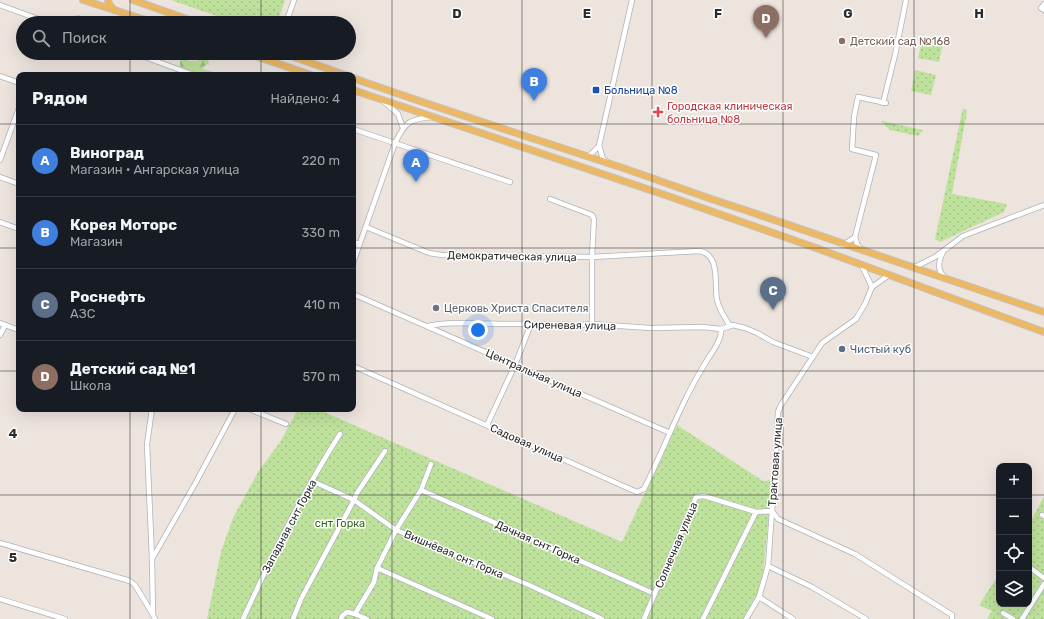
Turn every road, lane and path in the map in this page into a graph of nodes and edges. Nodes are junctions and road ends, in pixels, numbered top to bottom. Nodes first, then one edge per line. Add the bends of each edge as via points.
1 (100, 0) edge
2 (108, 0) edge
3 (133, 0) edge
4 (294, 0) edge
5 (632, 0) edge
6 (906, 0) edge
7 (85, 1) edge
8 (1044, 4) edge
9 (0, 5) edge
10 (1044, 10) edge
11 (118, 12) junction
12 (30, 16) edge
13 (131, 16) edge
14 (178, 16) edge
15 (288, 16) edge
16 (153, 60) edge
17 (267, 60) edge
18 (302, 60) edge
19 (186, 72) edge
20 (302, 72) edge
21 (336, 72) edge
22 (0, 76) edge
23 (356, 79) edge
24 (16, 82) edge
25 (356, 91) edge
26 (381, 99) junction
27 (16, 116) edge
28 (434, 117) junction
29 (403, 128) junction
30 (356, 130) edge
31 (395, 144) junction
32 (599, 146) junction
33 (584, 156) junction
34 (0, 160) edge
35 (608, 164) junction
36 (0, 178) edge
37 (510, 182) dead end
38 (16, 183) edge
39 (550, 199) dead end
40 (1044, 205) edge
41 (0, 222) edge
42 (366, 227) junction
43 (16, 228) edge
44 (854, 237) junction
45 (356, 243) edge
46 (359, 244) junction
47 (843, 245) junction
48 (862, 251) junction
49 (944, 251) junction
50 (356, 254) edge
51 (592, 257) junction
52 (862, 266) junction
53 (913, 268) junction
54 (889, 275) junction
55 (946, 280) junction
56 (872, 286) junction
57 (356, 295) edge
58 (1023, 305) junction
59 (1044, 312) edge
60 (1044, 317) edge
61 (3, 324) edge
62 (531, 324) junction
63 (592, 324) junction
64 (427, 326) junction
65 (730, 326) junction
66 (16, 329) edge
67 (721, 329) junction
68 (1044, 332) edge
69 (1, 333) edge
70 (813, 357) junction
71 (515, 365) junction
72 (356, 367) edge
73 (152, 412) edge
74 (233, 412) edge
75 (256, 412) edge
76 (286, 424) dead end
77 (487, 425) junction
78 (670, 433) junction
79 (340, 434) dead end
80 (385, 452) dead end
81 (431, 464) dead end
82 (312, 481) junction
83 (421, 490) junction
84 (354, 500) junction
85 (772, 511) junction
86 (756, 512) junction
87 (396, 530) junction
88 (0, 543) edge
89 (152, 559) junction
90 (768, 566) junction
91 (377, 568) junction
92 (1032, 569) edge
93 (1044, 578) edge
94 (1044, 584) edge
95 (656, 594) junction
96 (759, 597) junction
97 (0, 599) edge
98 (1003, 613) dead end
99 (355, 614) junction
100 (154, 617) edge
101 (65, 619) edge
102 (243, 619) edge
103 (293, 619) edge
104 (341, 619) edge
105 (367, 619) edge
106 (492, 619) edge
107 (602, 619) edge
108 (644, 619) edge
109 (703, 619) edge
110 (746, 619) edge
111 (793, 619) edge
112 (866, 619) edge
113 (952, 619) edge
114 (1013, 619) edge
115 (1022, 619) edge

1 - 7 main road via 95,3
2 - 11 main road via 111,7
3 - 14 main road
4 - 15 street
5 - 32 street
6 - 44 street via 884,103 858,97 855,110 852,149 876,155
7 - 11 main road
8 - 10 street via 1041,8
9 - 12 street
11 - 13 main road
16 - 19 street
17 - 20 main road
18 - 21 main road
22 - 24 street
23 - 33 main road
25 - 26 main road
26 - 28 main road
26 - 29 street via 398,114
27 - 34 street
28 - 29 street via 412,121
28 - 52 main road via 665,195
29 - 31 street
30 - 31 street
31 - 37 street
31 - 42 street
32 - 33 street via 591,154
32 - 35 street via 603,159
33 - 35 main road
35 - 47 main road
36 - 38 street
39 - 51 street via 592,215
40 - 49 street via 963,236
41 - 43 street
42 - 46 street
42 - 51 street, Демократическая улица via 429,253 442,255
44 - 47 street
44 - 48 street
45 - 46 street
46 - 50 street
47 - 48 main road
48 - 53 main road
49 - 53 street
49 - 55 street via 939,261 939,269
51 - 63 street, Демократическая улица
51 - 65 street, Демократическая улица via 699,251 704,253 713,262 717,299
52 - 54 main road
52 - 56 street
53 - 55 main road
54 - 56 street
54 - 68 main road
55 - 58 main road
56 - 70 street, Трактовая улица via 866,304 856,319 822,343
57 - 64 street, Центральная улица
58 - 59 main road
58 - 60 main road
61 - 66 street
61 - 69 street
62 - 63 street, Сиреневая улица
62 - 64 street, Сиреневая улица via 454,323
62 - 71 street
63 - 67 street, Сиреневая улица
64 - 71 street, Центральная улица
65 - 67 street, Сиреневая улица
65 - 70 street via 745,328
67 - 78 street, Садовая улица via 720,338 694,382
70 - 85 street, Трактовая улица via 778,412
71 - 77 street
71 - 78 street, Центральная улица
72 - 77 street, Садовая улица
73 - 89 street via 147,444
74 - 89 street
75 - 76 street
77 - 78 street, Садовая улица via 637,492 644,489
79 - 82 street, Западная снт Горка
80 - 84 street
81 - 83 street
82 - 84 street, Вишнёвая снт Горка
82 - 102 street, Западная снт Горка
83 - 87 street
83 - 95 street, Дачная снт Горка
84 - 87 street, Вишнёвая снт Горка
84 - 103 street via 301,599
85 - 86 street, Солнечная улица
85 - 90 street, Трактовая улица
85 - 113 street via 778,519 855,554 952,615
86 - 95 street, Солнечная улица via 704,496 696,497
86 - 109 street
87 - 91 street
87 - 107 street, Вишнёвая снт Горка via 529,585
88 - 100 street via 130,582 135,585
89 - 100 street
90 - 96 street, Трактовая улица
90 - 112 street via 812,587
91 - 99 street via 374,582
91 - 106 street
92 - 93 street
94 - 115 street
95 - 108 street, Солнечная улица
96 - 110 street, Трактовая улица
96 - 111 street
97 - 101 street
98 - 114 street
99 - 104 street via 348,612
99 - 105 street

